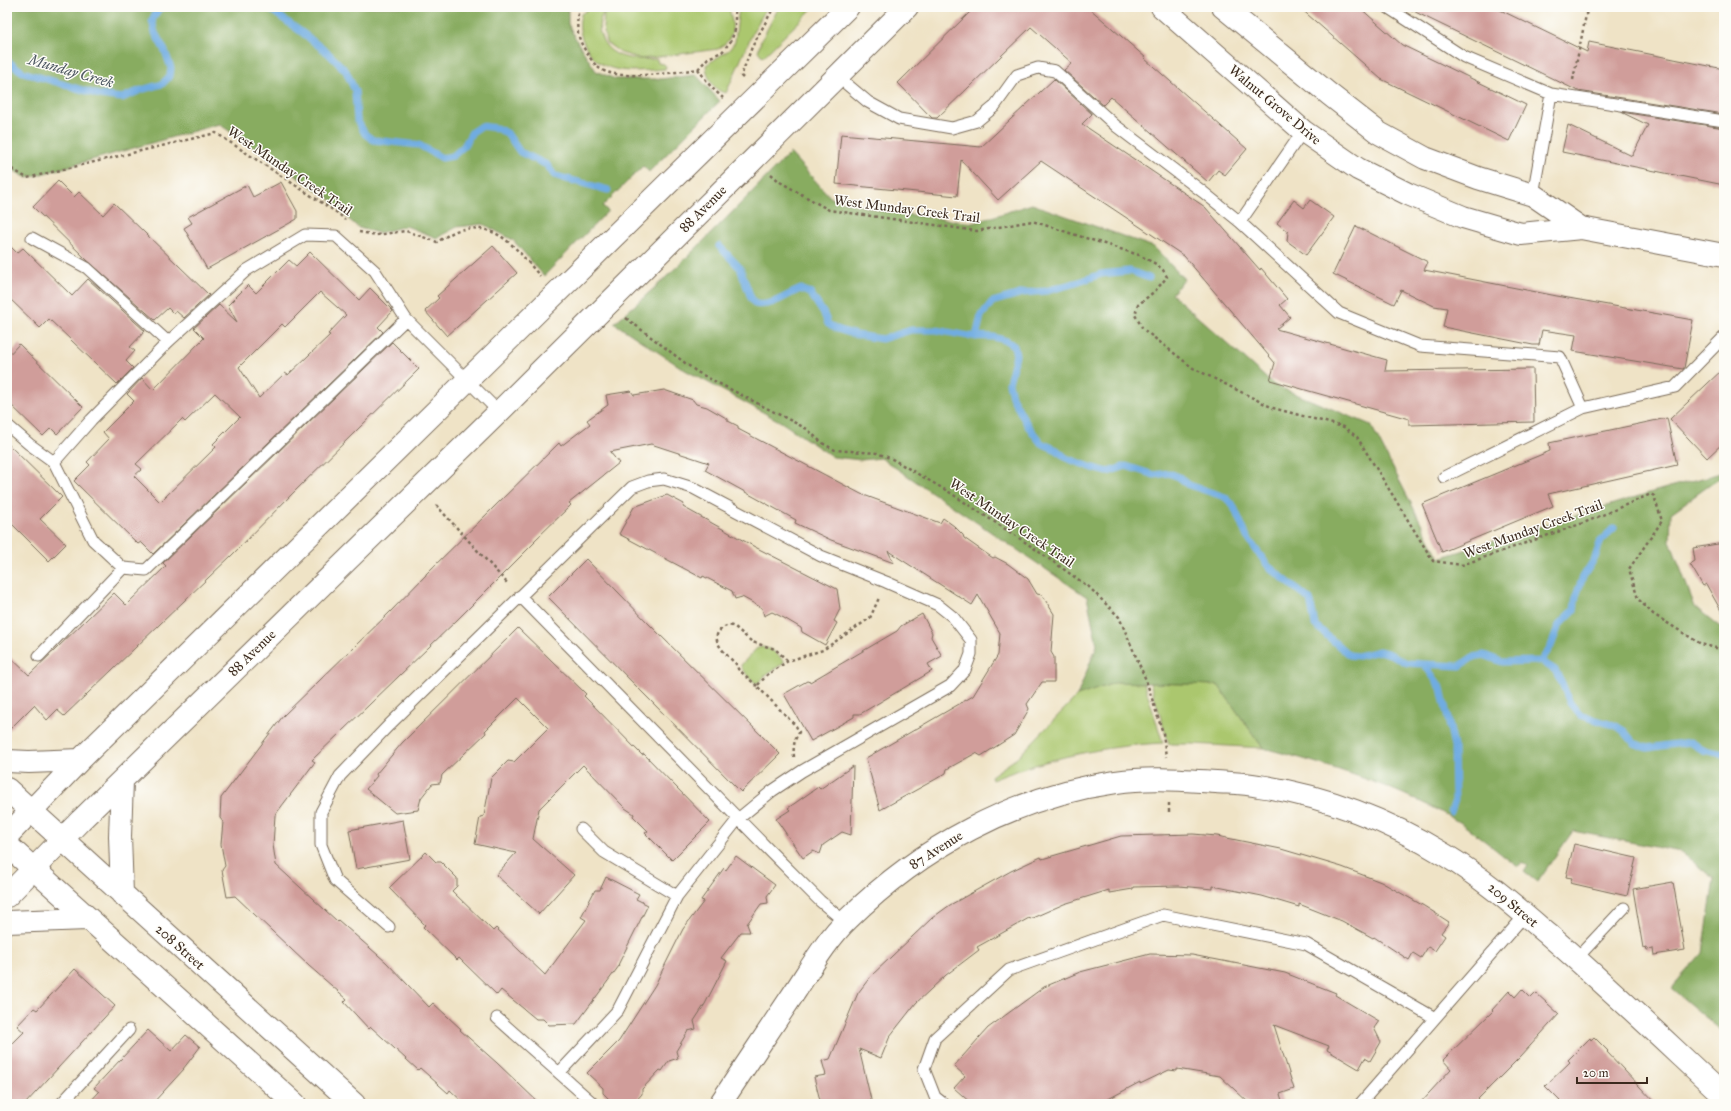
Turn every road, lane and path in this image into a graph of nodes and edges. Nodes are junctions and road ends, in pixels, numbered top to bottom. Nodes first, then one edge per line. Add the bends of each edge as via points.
1 (579, 7) edge
2 (735, 7) edge
3 (774, 7) edge
4 (848, 7) edge
5 (907, 7) edge
6 (1162, 7) edge
7 (1223, 7) edge
8 (1387, 7) edge
9 (1579, 7) edge
10 (698, 69) junction
11 (837, 76) junction
12 (1551, 94) junction
13 (757, 96) junction
14 (1569, 98) junction
15 (741, 111) junction
16 (1724, 121) edge
17 (1303, 131) junction
18 (7, 166) edge
19 (767, 169) dead end
20 (1532, 195) junction
21 (348, 222) dead end
22 (1240, 222) junction
23 (1581, 228) junction
24 (355, 229) dead end
25 (32, 238) dead end
26 (1724, 254) edge
27 (542, 279) dead end
28 (623, 316) dead end
29 (406, 319) junction
30 (1724, 337) edge
31 (168, 342) junction
32 (468, 380) junction
33 (1583, 408) junction
34 (499, 412) junction
35 (7, 425) edge
36 (54, 462) junction
37 (1444, 477) dead end
38 (420, 488) junction
39 (123, 568) junction
40 (886, 582) junction
41 (520, 596) junction
42 (1724, 650) edge
43 (39, 656) dead end
44 (788, 661) junction
45 (757, 686) junction
46 (1166, 748) dead end
47 (80, 760) junction
48 (7, 761) edge
49 (802, 771) junction
50 (122, 781) junction
51 (1259, 786) joint
52 (7, 789) edge
53 (32, 811) junction
54 (738, 819) junction
55 (581, 829) dead end
56 (7, 836) edge
57 (62, 839) junction
58 (7, 845) edge
59 (32, 869) junction
60 (122, 894) junction
61 (7, 896) edge
62 (677, 896) junction
63 (1624, 908) dead end
64 (1525, 914) junction
65 (87, 919) junction
66 (7, 922) edge
67 (845, 922) junction
68 (389, 927) dead end
69 (1576, 959) junction
70 (497, 1018) dead end
71 (1435, 1018) junction
72 (129, 1030) dead end
73 (559, 1073) junction
74 (1724, 1096) edge
75 (61, 1104) edge
76 (295, 1104) edge
77 (354, 1104) edge
78 (594, 1104) edge
79 (720, 1104) edge
80 (944, 1104) edge
81 (1360, 1104) edge

1 - 10 path via 576,24 580,43 599,68 616,74 663,74
2 - 10 path via 735,30 731,41 722,52 708,58
3 - 13 path via 752,47 741,76
4 - 13 main road
5 - 11 main road, 88 Avenue
6 - 17 main road, Walnut Grove Drive
7 - 20 main road, Walnut Grove Drive via 1380,133 1425,158
8 - 12 lane via 1464,57
9 - 14 path via 1587,10
10 - 15 path via 711,87
11 - 22 lane via 868,102 899,119 952,128 977,121 994,107 1017,75 1038,68 1055,71 1116,126
11 - 34 main road, 88 Avenue
12 - 14 lane
12 - 20 lane
13 - 15 main road
14 - 16 lane
15 - 32 main road
17 - 22 lane
17 - 23 main road, Walnut Grove Drive via 1358,169 1462,217 1521,234
18 - 21 path, West Munday Creek Trail via 27,178 216,133
19 - 42 path, West Munday Creek Trail via 780,182 829,210 977,231 1032,221 1139,255 1156,264 1167,276 1156,290 1138,305 1135,315 1143,329 1193,368 1273,408 1344,427 1357,437 1433,561 1462,565 1586,522 1651,494 1662,519 1628,569 1638,599 1653,614 1701,644
20 - 23 main road, Walnut Grove Drive
22 - 33 lane via 1339,313 1420,346 1560,357
23 - 26 main road, Walnut Grove Drive
24 - 27 path, West Munday Creek Trail via 376,235 406,231 437,242 458,230 483,228 511,242
25 - 31 lane via 87,268
28 - 46 path, West Munday Creek Trail via 697,372 807,430 835,450 877,453 892,458 974,509 1089,587 1119,617 1146,680
29 - 31 lane via 375,271 336,236 305,235 247,270
29 - 32 lane
29 - 39 lane via 146,570
30 - 33 lane via 1675,387
31 - 36 lane via 91,420
32 - 34 lane
32 - 47 main road
33 - 37 lane
34 - 38 main road, 88 Avenue
35 - 36 lane
36 - 39 lane via 93,540
38 - 41 path
38 - 50 main road, 88 Avenue
39 - 43 lane
40 - 41 lane via 821,556 693,488 664,479 632,487
40 - 44 path via 870,618 823,650
40 - 49 lane via 938,605 953,617 971,640 971,654 965,670 950,686
41 - 54 lane
41 - 68 lane via 340,776 321,812 321,845 336,880
44 - 45 path via 767,675
44 - 45 path via 775,650 752,642 735,627 724,627 719,632 717,640 719,647
45 - 49 path via 799,732 793,748 795,759
47 - 48 main road
47 - 53 main road
49 - 54 lane
50 - 57 main road, 88 Avenue
50 - 60 main road
51 - 64 main road, 209 Street via 1332,802 1409,834 1482,880
51 - 67 main road, 87 Avenue via 1172,779 1119,781 1049,796 981,823 945,842 891,879
52 - 53 main road, 208 Street
53 - 56 main road
53 - 57 main road, 208 Street
54 - 62 lane
54 - 67 lane via 820,901
55 - 62 lane via 604,852
57 - 59 main road, 88 Avenue
57 - 60 main road, 208 Street
58 - 59 main road
59 - 61 main road, 88 Avenue
59 - 65 main road
60 - 77 main road, 208 Street
62 - 73 lane via 618,1010
63 - 69 lane
64 - 69 main road, 209 Street
64 - 71 lane
65 - 66 main road
65 - 76 main road
67 - 79 main road, 87 Avenue via 813,965
69 - 74 main road, 209 Street
70 - 73 lane
71 - 80 lane via 1306,944 1163,915 1009,970 935,1038 924,1069 935,1097
71 - 81 lane
72 - 75 lane
73 - 78 lane

